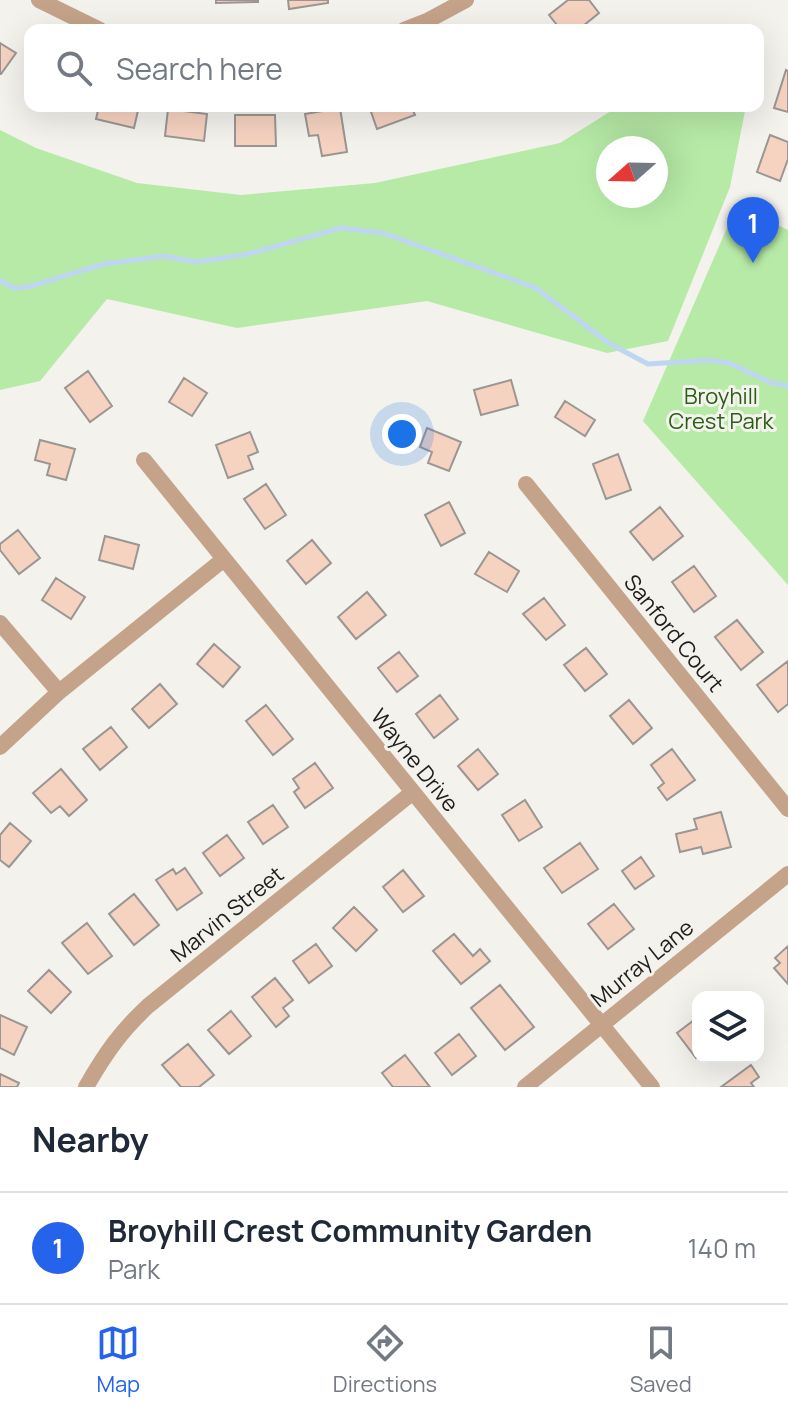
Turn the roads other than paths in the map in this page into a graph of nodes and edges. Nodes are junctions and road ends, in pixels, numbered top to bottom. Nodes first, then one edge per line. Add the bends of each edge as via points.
1 (39, 0) edge
2 (466, 0) edge
3 (88, 24) edge
4 (419, 24) edge
5 (144, 460) dead end
6 (526, 484) dead end
7 (224, 559) junction
8 (0, 623) edge
9 (59, 692) junction
10 (0, 747) edge
11 (413, 792) junction
12 (788, 809) edge
13 (788, 874) edge
14 (601, 1025) junction
15 (86, 1087) edge
16 (525, 1087) edge
17 (652, 1087) edge

1 - 3 street
2 - 4 street
5 - 7 street, Wayne Drive
6 - 12 street, Sanford Court
7 - 9 street
7 - 11 street, Wayne Drive
8 - 9 street
9 - 10 street
11 - 14 street, Wayne Drive
11 - 15 street, Marvin Street via 148,1006 103,1056
13 - 14 street, Murray Lane
14 - 16 street, Murray Lane
14 - 17 street, Wayne Drive

